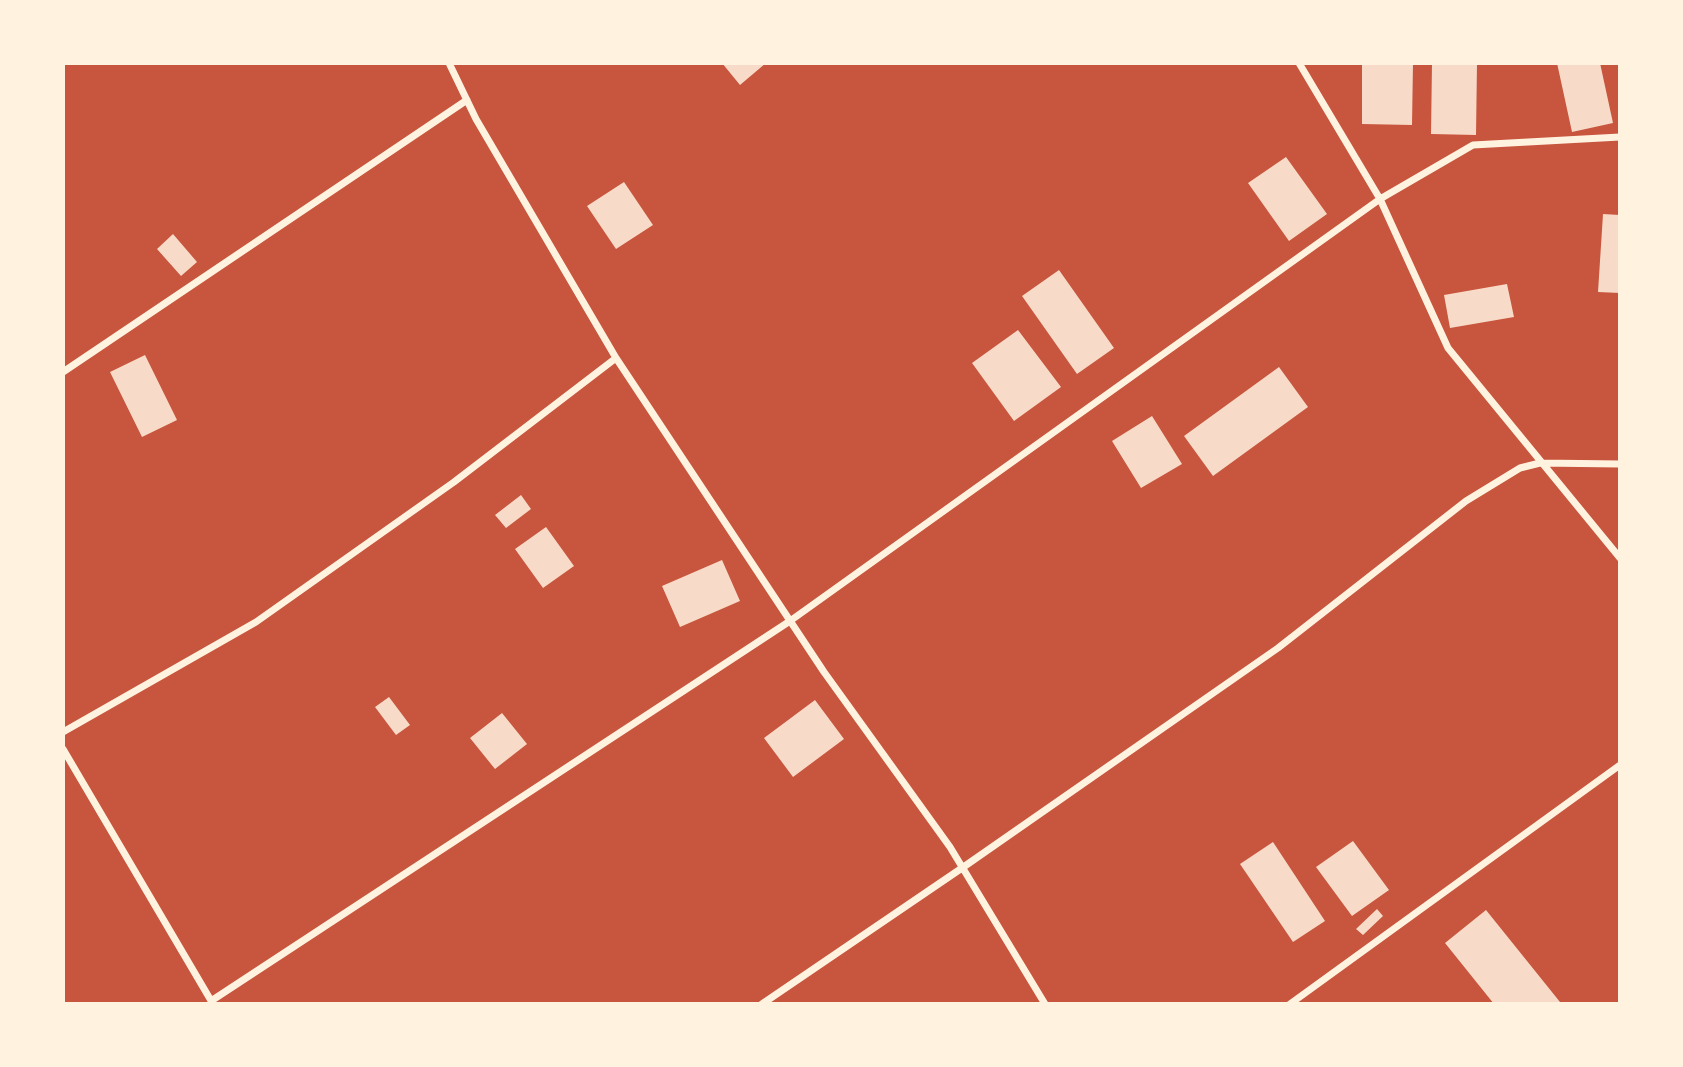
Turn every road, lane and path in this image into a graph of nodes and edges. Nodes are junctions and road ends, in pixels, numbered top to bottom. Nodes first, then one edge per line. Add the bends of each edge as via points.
1 (449, 63) edge
2 (1299, 63) edge
3 (467, 100) junction
4 (1620, 137) edge
5 (1380, 199) junction
6 (616, 359) junction
7 (63, 372) edge
8 (1541, 463) junction
9 (1620, 464) edge
10 (1620, 558) edge
11 (790, 621) junction
12 (63, 732) edge
13 (63, 749) edge
14 (1620, 765) edge
15 (962, 868) junction
16 (212, 1003) edge
17 (762, 1004) edge
18 (1045, 1004) edge
19 (1290, 1004) edge

1 - 3 street
2 - 5 street
3 - 6 street
3 - 7 street
4 - 5 street via 1473,145
5 - 8 street via 1448,348
5 - 11 street
6 - 11 street
6 - 12 street via 454,482 256,622
8 - 9 street
8 - 10 street
8 - 15 street via 1520,468 1466,501 1278,648
11 - 15 street
11 - 16 street
13 - 16 street
14 - 19 street
15 - 17 street
15 - 18 street

